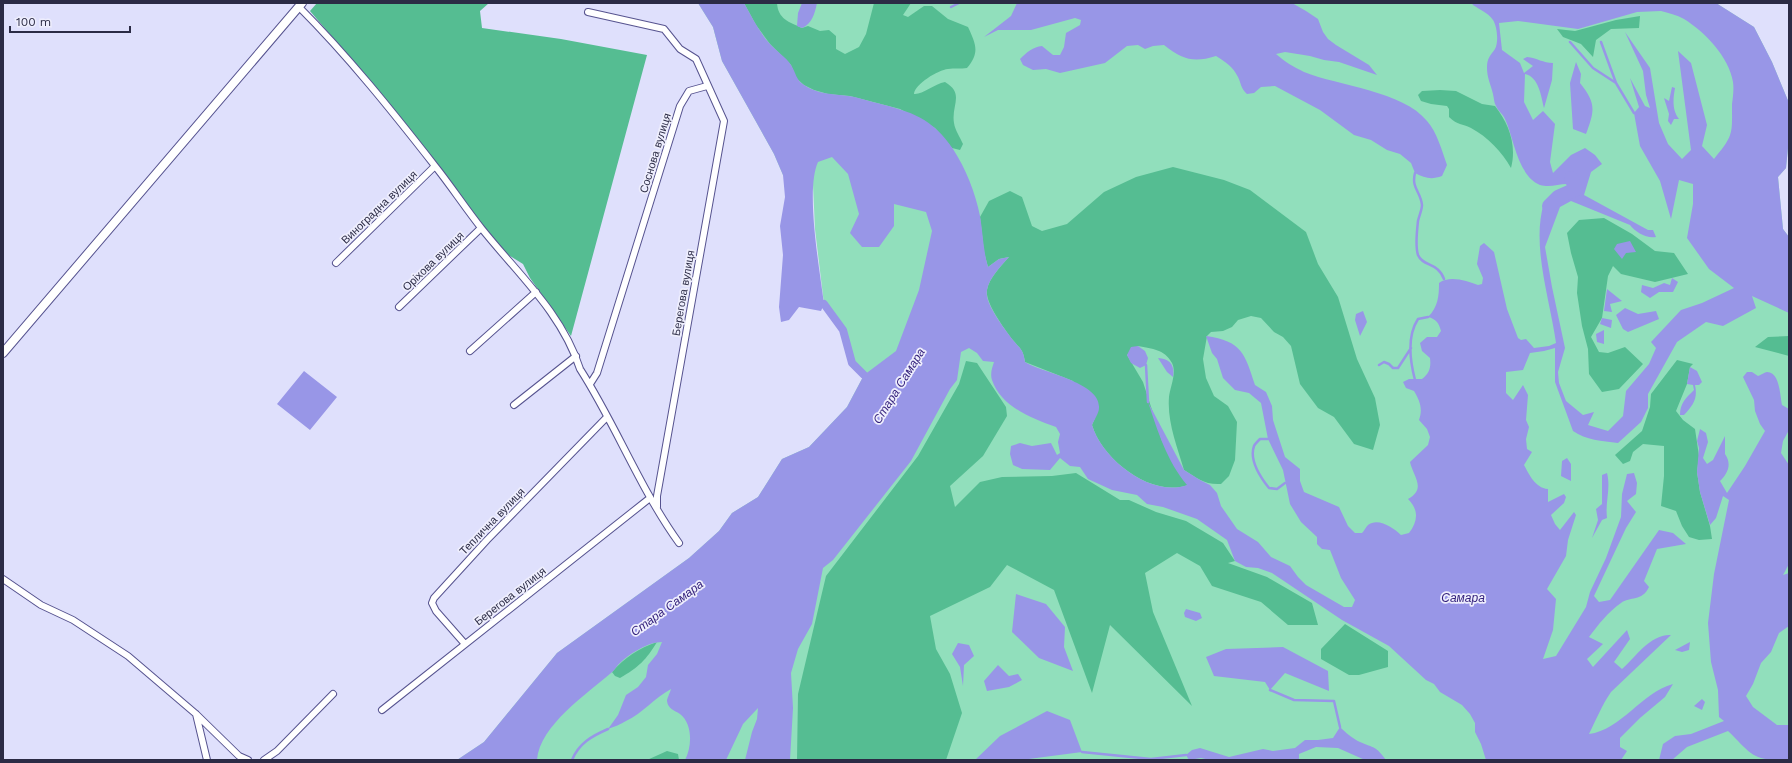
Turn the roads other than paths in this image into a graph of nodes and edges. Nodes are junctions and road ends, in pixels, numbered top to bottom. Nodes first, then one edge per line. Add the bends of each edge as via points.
1 (300, 5) edge
2 (588, 12) dead end
3 (707, 86) junction
4 (435, 166) junction
5 (481, 228) junction
6 (336, 263) dead end
7 (536, 292) junction
8 (399, 307) dead end
9 (470, 350) dead end
10 (3, 353) edge
11 (576, 356) junction
12 (590, 384) junction
13 (514, 405) dead end
14 (608, 417) junction
15 (650, 498) junction
16 (657, 508) junction
17 (679, 543) dead end
18 (3, 579) edge
19 (465, 644) junction
20 (333, 694) dead end
21 (382, 710) dead end
22 (196, 714) junction
23 (207, 760) edge
24 (248, 760) edge
25 (264, 760) edge

1 - 4 street via 348,59
1 - 10 street
2 - 3 street via 664,29 680,49 696,59
3 - 12 street, Соснова вулиця via 689,91 680,106 599,365
3 - 16 street, Берегова вулиця via 724,121 656,496
4 - 5 street
4 - 6 street, Виноградна вулиця
5 - 7 street
5 - 8 street, Оріхова вулиця
7 - 9 street
7 - 11 street via 562,327
11 - 12 street via 580,369
11 - 13 street
12 - 14 street
14 - 15 street
14 - 19 street, Теплична вулиця via 434,598 432,603 436,612
15 - 16 street
15 - 19 street, Берегова вулиця
16 - 17 street
18 - 22 street via 41,605 73,620 128,656
19 - 21 street, Берегова вулиця
20 - 25 street via 277,751
22 - 23 street
22 - 24 street via 239,756

